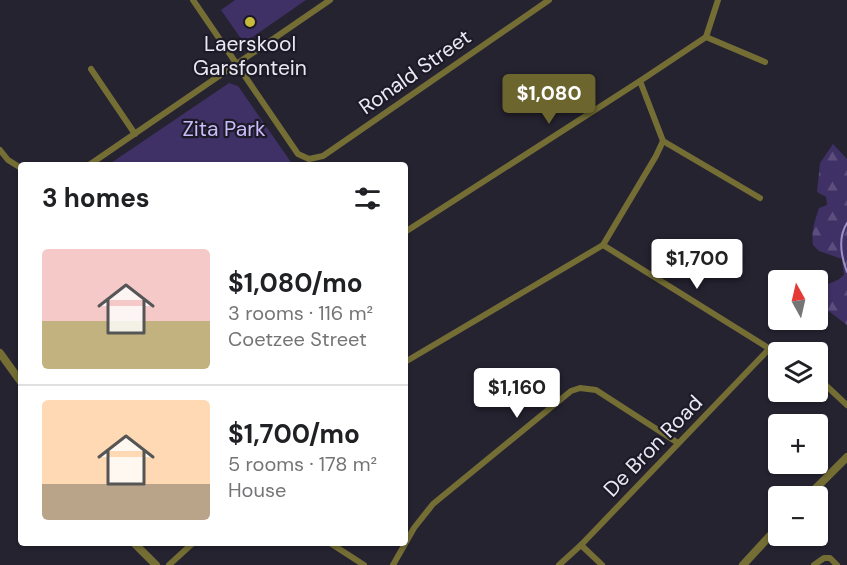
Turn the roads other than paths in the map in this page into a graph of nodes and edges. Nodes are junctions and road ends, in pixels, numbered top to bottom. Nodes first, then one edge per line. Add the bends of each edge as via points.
1 (193, 0) edge
2 (330, 0) edge
3 (549, 0) edge
4 (718, 0) edge
5 (706, 37) junction
6 (765, 62) dead end
7 (238, 64) junction
8 (91, 69) dead end
9 (640, 81) junction
10 (135, 134) junction
11 (663, 141) junction
12 (0, 150) edge
13 (93, 162) edge
14 (18, 166) edge
15 (760, 198) dead end
16 (408, 230) edge
17 (603, 245) junction
18 (768, 348) edge
19 (768, 350) edge
20 (0, 353) edge
21 (408, 360) edge
22 (18, 378) edge
23 (828, 387) edge
24 (847, 405) edge
25 (678, 443) junction
26 (847, 457) edge
27 (818, 486) edge
28 (768, 538) edge
29 (408, 539) edge
30 (581, 545) junction
31 (137, 546) edge
32 (190, 546) edge
33 (335, 546) edge
34 (404, 546) edge
35 (156, 565) edge
36 (169, 565) edge
37 (364, 565) edge
38 (393, 565) edge
39 (559, 565) edge
40 (602, 565) edge
41 (744, 565) edge
42 (814, 565) edge
43 (837, 565) edge

1 - 7 street
2 - 7 street
3 - 7 street, Ronald Street via 323,156 309,159 298,154
4 - 5 street
5 - 6 street
5 - 9 street
7 - 10 street
8 - 10 street
9 - 11 street
9 - 16 street
10 - 13 street
11 - 15 street
11 - 17 street
12 - 14 street
17 - 18 street
17 - 21 street
19 - 25 street, De Bron Road
20 - 22 street
23 - 24 street
25 - 29 street via 596,390 571,391 433,504
25 - 30 street, De Bron Road
26 - 27 street
28 - 41 street
30 - 39 street, De Bron Road
30 - 40 street
31 - 35 street
32 - 36 street
33 - 37 street
34 - 38 street
42 - 43 street via 824,558

